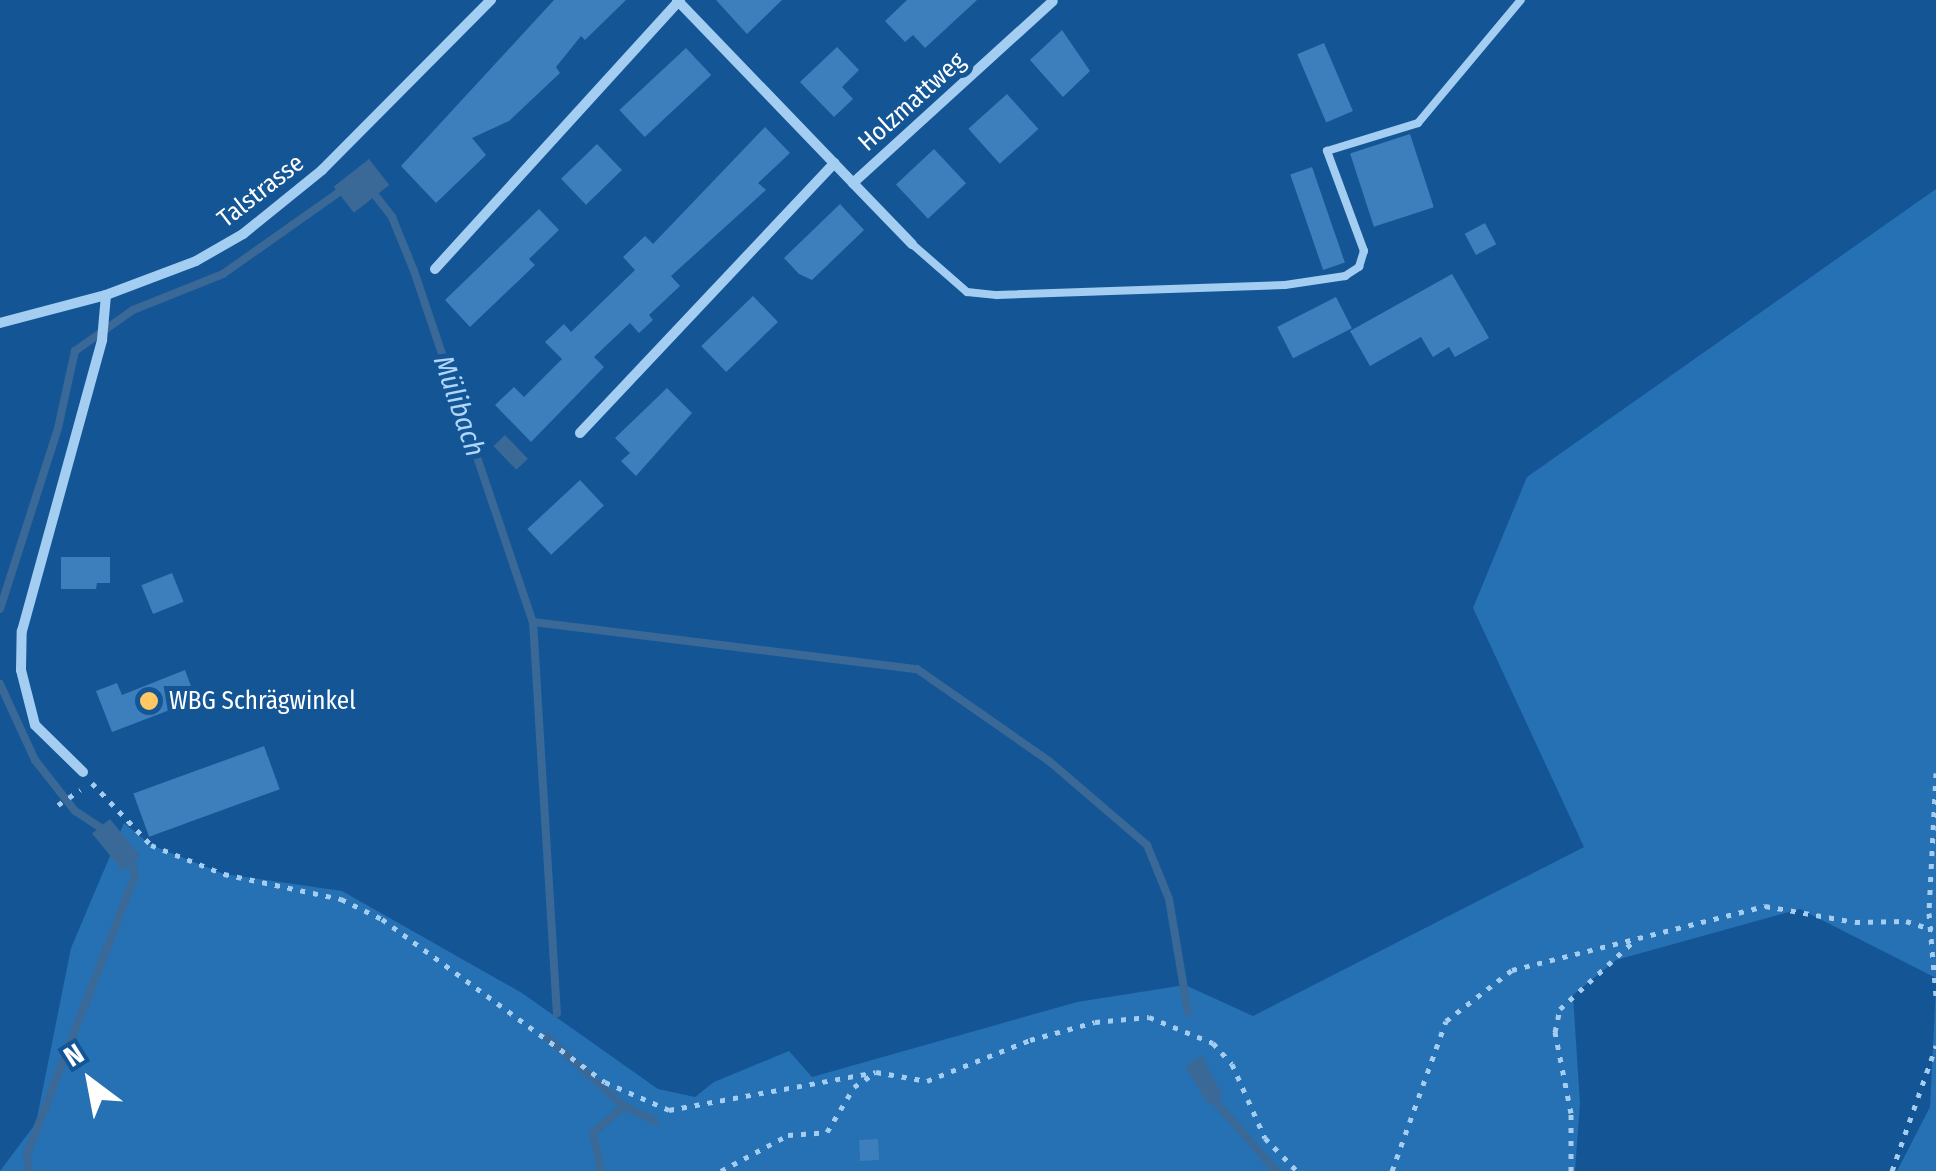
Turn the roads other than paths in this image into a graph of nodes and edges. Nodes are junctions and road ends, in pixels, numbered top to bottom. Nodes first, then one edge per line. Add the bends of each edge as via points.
1 (490, 0) edge
2 (678, 0) edge
3 (1522, 0) edge
4 (1053, 1) edge
5 (834, 163) junction
6 (853, 183) junction
7 (912, 244) joint
8 (436, 269) dead end
9 (106, 295) junction
10 (0, 323) edge
11 (580, 434) dead end
12 (84, 772) road end

1 - 9 street, Talstrasse via 280,206 196,262
2 - 5 street, Holzmattweg
2 - 8 street
3 - 7 lane via 1418,123 1328,150 1364,251 1359,267 1345,276 997,295 966,292
4 - 6 street, Holzmattweg
5 - 6 street, Holzmattweg
5 - 11 street
6 - 7 street
9 - 10 street, Talstrasse
9 - 12 street via 102,340 22,632 21,670 35,725

